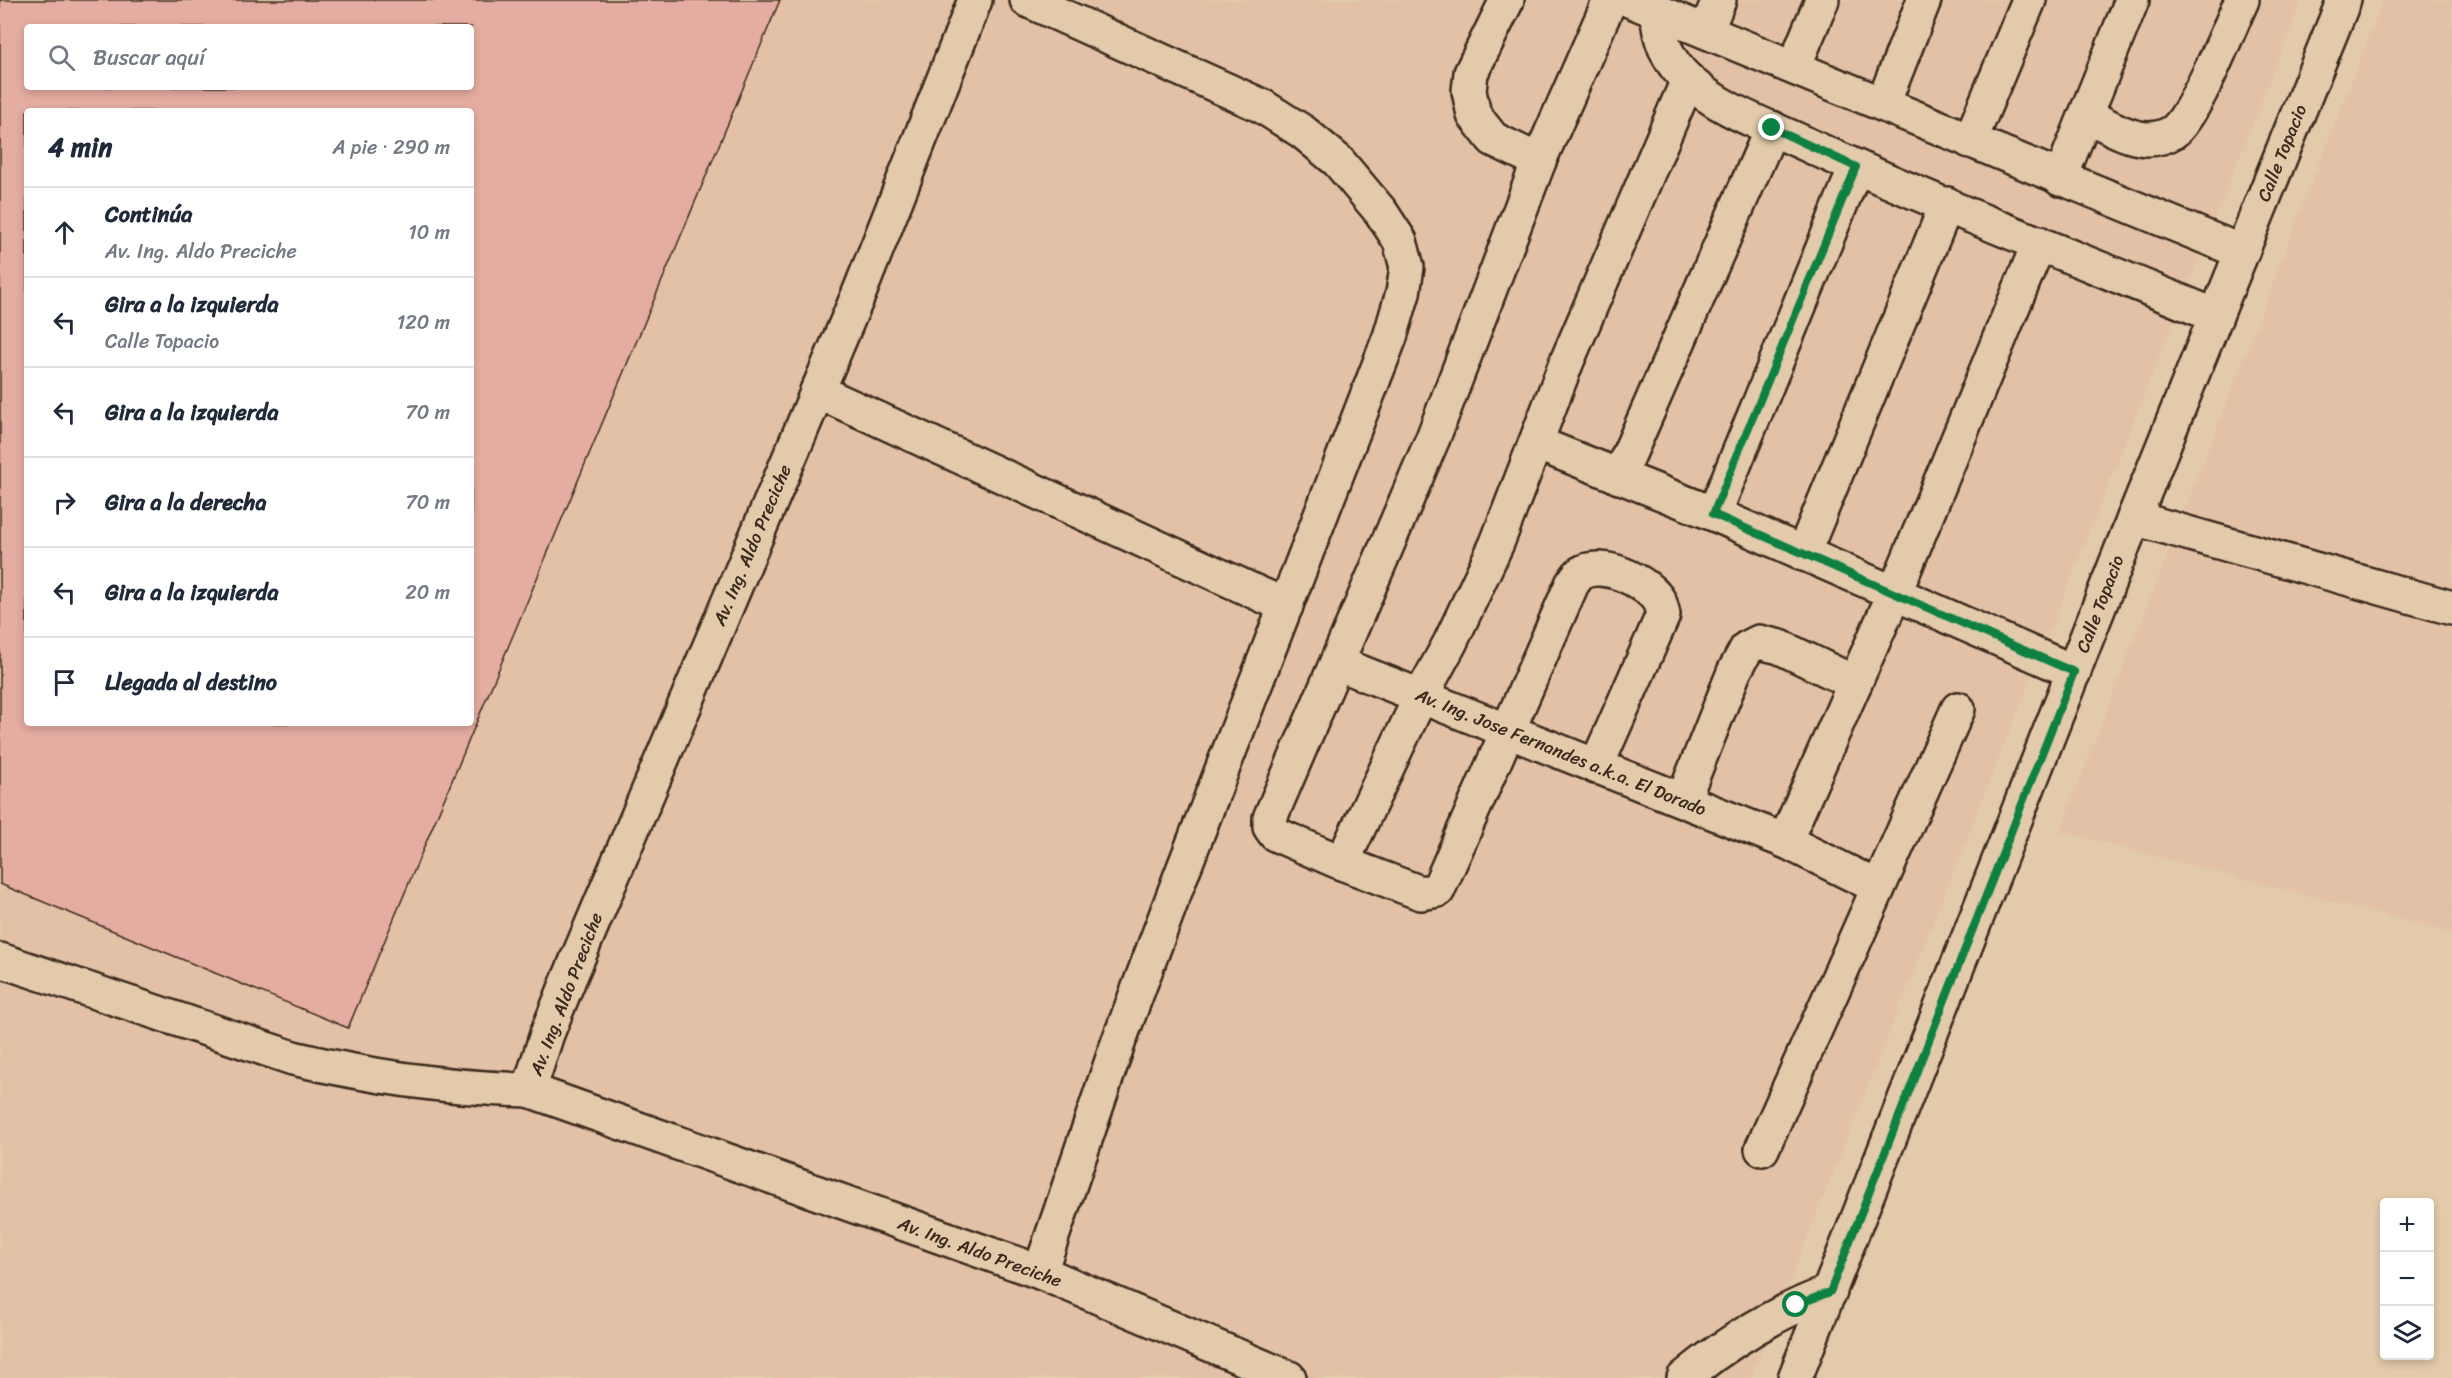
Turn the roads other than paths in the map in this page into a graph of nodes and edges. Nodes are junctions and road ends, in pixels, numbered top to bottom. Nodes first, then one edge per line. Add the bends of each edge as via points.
1 (975, 0) edge
2 (1027, 0) edge
3 (1507, 0) edge
4 (1610, 0) edge
5 (1719, 0) edge
6 (1822, 0) edge
7 (1924, 0) edge
8 (2028, 0) edge
9 (2132, 0) edge
10 (2242, 0) edge
11 (2344, 0) edge
12 (1643, 6) edge
13 (1706, 31) junction
14 (1794, 67) junction
15 (1688, 80) junction
16 (1883, 104) junction
17 (2086, 115) junction
18 (1772, 128) junction
19 (1970, 141) junction
20 (1539, 161) junction
21 (1856, 167) junction
22 (2060, 179) junction
23 (1947, 204) junction
24 (2039, 243) junction
25 (2242, 252) junction
26 (2216, 316) junction
27 (817, 391) junction
28 (1536, 443) junction
29 (1619, 477) junction
30 (1713, 514) junction
31 (2134, 518) junction
32 (1803, 554) junction
33 (1895, 592) junction
34 (1286, 606) junction
35 (2452, 608) edge
36 (1337, 663) junction
37 (2074, 672) junction
38 (1855, 683) junction
39 (1421, 696) junction
40 (1958, 709) dead end
41 (1507, 732) junction
42 (1596, 767) junction
43 (1683, 800) junction
44 (1785, 841) junction
45 (1342, 863) junction
46 (1878, 887) junction
47 (0, 960) edge
48 (529, 1090) junction
49 (1762, 1149) dead end
50 (1040, 1272) junction
51 (1830, 1292) junction
52 (1290, 1378) edge
53 (1684, 1378) edge
54 (1795, 1378) edge

1 - 27 street, Av. Ing. Aldo Preciche
2 - 34 street via 1262,106 1302,132 1345,168 1400,241 1407,267 1390,337
3 - 20 street via 1471,73 1469,91 1474,115 1492,139
4 - 20 street
5 - 13 street
6 - 14 street
7 - 16 street
8 - 19 street
9 - 17 street
10 - 17 street via 2204,83 2174,131 2145,139 2127,135
11 - 25 street, Calle Topacio
12 - 13 street
12 - 15 street via 1671,62
13 - 14 street
14 - 16 street
15 - 18 street via 1712,99
15 - 28 street via 1567,361
16 - 19 street
17 - 22 street
18 - 21 street
18 - 29 street
19 - 22 street
20 - 36 street via 1433,438
21 - 23 street
21 - 30 street
22 - 25 street
23 - 24 street
23 - 32 street
24 - 26 street
24 - 33 street
25 - 26 street, Calle Topacio
26 - 31 street, Calle Topacio
27 - 34 street
27 - 48 street, Av. Ing. Aldo Preciche via 569,979
28 - 29 street
28 - 39 street via 1497,543
29 - 30 street
30 - 32 street
31 - 35 street
31 - 37 street, Calle Topacio
32 - 33 street
33 - 37 street
33 - 38 street
34 - 50 street via 1117,1046
36 - 39 street, Av. Ing. Jose Fernandes a.k.a. El Dorado
36 - 45 street via 1270,818 1270,827 1275,834
37 - 51 street, Calle Topacio
38 - 43 street via 1780,647 1759,642 1747,648
38 - 44 street
39 - 41 street, Av. Ing. Jose Fernandes a.k.a. El Dorado
39 - 45 street
40 - 46 street
41 - 42 street, Av. Ing. Jose Fernandes a.k.a. El Dorado
41 - 42 street via 1579,574 1606,570 1621,574 1651,592 1663,615
41 - 45 street via 1438,890 1421,893
42 - 43 street, Av. Ing. Jose Fernandes a.k.a. El Dorado
43 - 44 street, Av. Ing. Jose Fernandes a.k.a. El Dorado
44 - 46 street, Av. Ing. Jose Fernandes a.k.a. El Dorado
46 - 49 street
47 - 48 street, Av. Ing. Aldo Preciche via 342,1070 483,1089
48 - 50 street, Av. Ing. Aldo Preciche
50 - 52 street, Av. Ing. Aldo Preciche
51 - 53 street via 1796,1305 1756,1328
51 - 54 street, Calle Topacio

